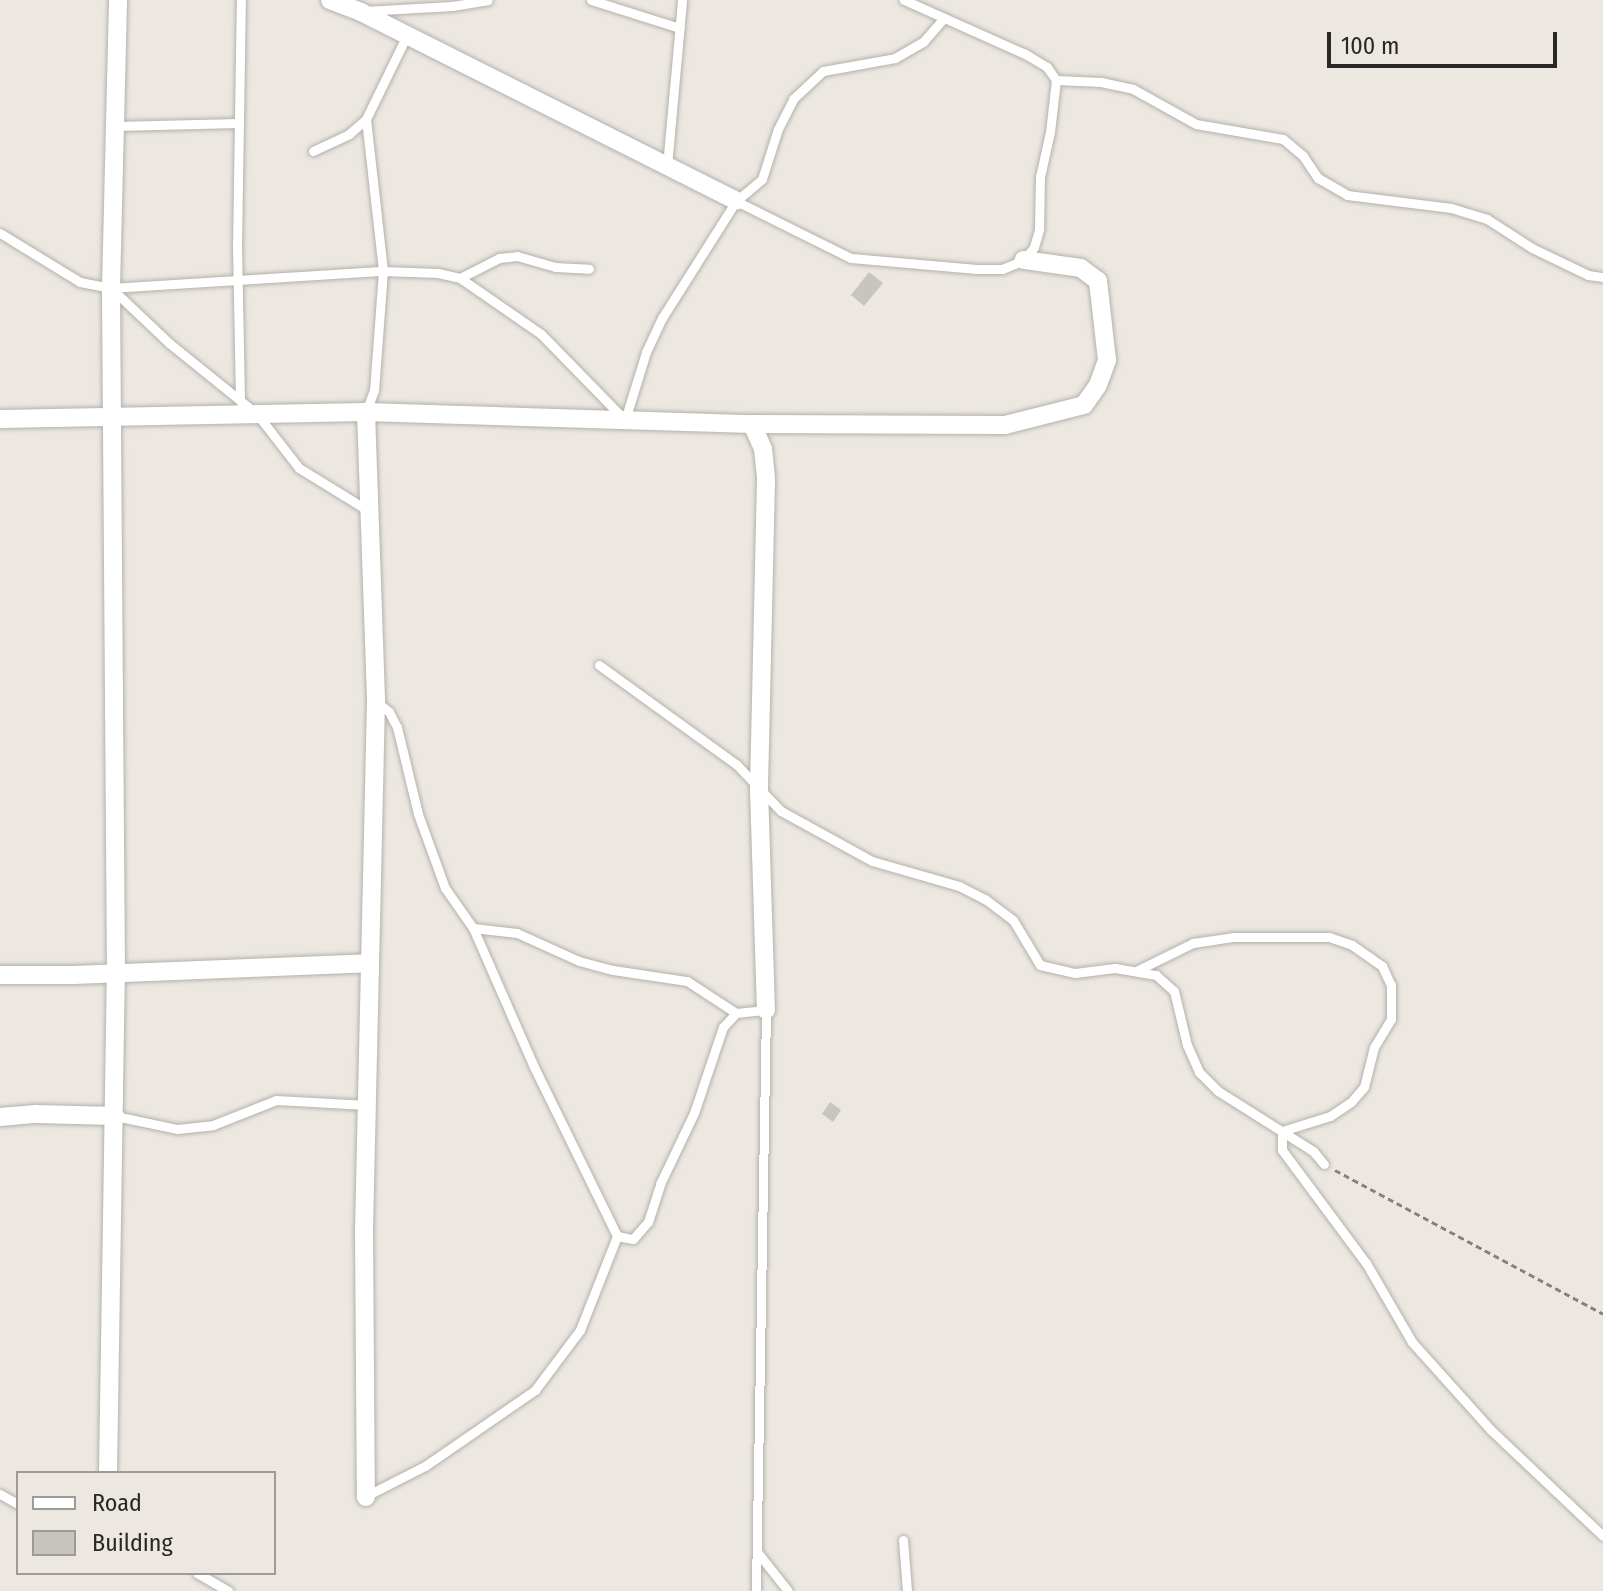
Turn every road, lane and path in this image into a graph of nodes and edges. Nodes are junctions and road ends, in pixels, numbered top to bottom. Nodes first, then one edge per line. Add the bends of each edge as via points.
1 (118, 0) edge
2 (241, 0) edge
3 (330, 0) edge
4 (488, 0) edge
5 (591, 0) edge
6 (682, 0) edge
7 (908, 1) edge
8 (364, 6) edge
9 (944, 18) junction
10 (680, 28) junction
11 (407, 35) junction
12 (1056, 80) junction
13 (366, 119) junction
14 (238, 123) junction
15 (115, 126) junction
16 (313, 151) dead end
17 (667, 166) junction
18 (736, 201) junction
19 (0, 233) edge
20 (1024, 260) junction
21 (589, 269) dead end
22 (383, 271) junction
23 (1603, 277) edge
24 (460, 278) junction
25 (237, 280) junction
26 (111, 288) junction
27 (240, 401) junction
28 (366, 412) junction
29 (257, 414) junction
30 (112, 417) junction
31 (0, 419) edge
32 (625, 420) junction
33 (752, 424) junction
34 (369, 511) junction
35 (599, 665) dead end
36 (376, 701) junction
37 (759, 789) junction
38 (473, 928) junction
39 (369, 963) junction
40 (1136, 971) junction
41 (116, 974) junction
42 (0, 975) edge
43 (766, 1010) junction
44 (736, 1013) junction
45 (367, 1105) junction
46 (115, 1116) junction
47 (0, 1117) edge
48 (1282, 1131) junction
49 (1324, 1164) joint
50 (617, 1236) junction
51 (1603, 1314) edge
52 (108, 1471) edge
53 (366, 1497) joint
54 (1603, 1536) edge
55 (903, 1540) dead end
56 (757, 1552) junction
57 (200, 1575) edge
58 (228, 1591) edge
59 (756, 1591) edge
60 (788, 1591) edge
61 (907, 1591) edge

1 - 15 street
2 - 14 lane
3 - 8 street
4 - 8 lane via 452,6
5 - 10 lane
6 - 10 lane
7 - 9 lane
8 - 11 street
9 - 12 lane via 1025,54 1047,67
9 - 18 lane via 923,42 895,58 823,71 793,99 762,179
10 - 17 lane
11 - 13 lane
11 - 17 street
12 - 20 lane via 1040,177 1039,229
12 - 23 lane via 1133,89 1196,124 1283,139 1318,178 1347,195 1451,208 1487,219 1532,248
13 - 16 lane via 349,134
13 - 22 lane
14 - 15 lane
14 - 25 lane
15 - 26 street
17 - 18 street
18 - 20 lane via 851,258 977,269 1002,269
18 - 32 lane via 662,318
19 - 26 lane via 80,282
20 - 33 street via 1081,268 1098,281 1107,360 1084,405 1005,425
21 - 24 lane via 555,267 517,256 499,258
22 - 24 lane
22 - 25 lane
22 - 28 lane via 374,390
24 - 32 lane via 541,334
25 - 26 lane
25 - 27 lane
26 - 27 lane
26 - 30 street
27 - 29 lane
28 - 29 street
28 - 32 street
28 - 34 street
29 - 30 street
29 - 34 lane via 299,468
30 - 31 street
30 - 41 street
32 - 33 street
33 - 37 street via 763,449 766,479
34 - 36 street
35 - 37 lane via 737,765
36 - 38 lane via 397,727 418,814 445,888
36 - 39 street
37 - 40 lane via 781,811 872,861 959,886 985,899 1013,920 1040,965 1075,973
37 - 43 street
38 - 44 lane via 517,933 613,970 687,981
38 - 50 lane
39 - 41 street
39 - 45 street
40 - 48 lane via 1156,975 1174,991 1199,1072 1218,1091
40 - 48 lane via 1193,943 1233,937 1329,937 1352,945 1382,966 1391,985 1391,1019 1374,1047 1364,1087 1330,1116
41 - 42 street
41 - 46 street
43 - 44 lane
43 - 56 lane
44 - 50 lane via 714,1045 694,1113 648,1222 633,1239
45 - 46 lane via 276,1100 213,1125 187,1129
45 - 53 street
46 - 47 street
46 - 52 street
48 - 49 lane
48 - 54 lane via 1282,1150 1293,1169 1366,1263 1412,1342 1491,1430
49 - 51 path
50 - 53 lane via 580,1330 535,1390 425,1466
55 - 61 lane
56 - 59 lane
56 - 60 lane
57 - 58 lane

